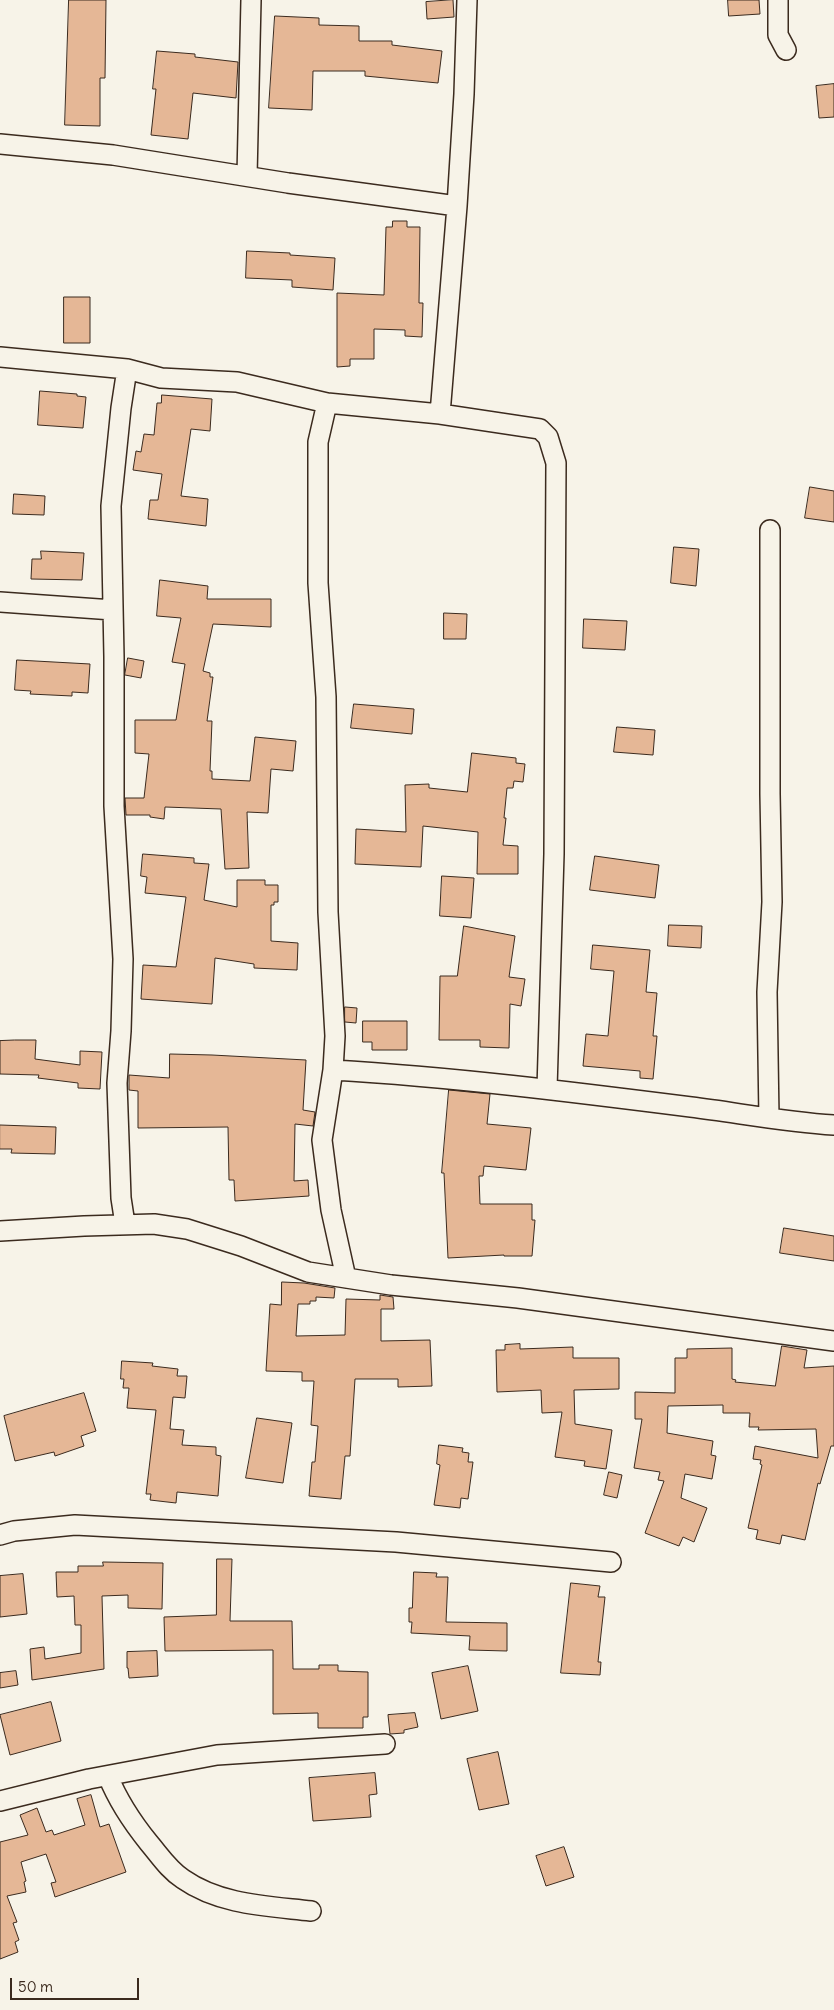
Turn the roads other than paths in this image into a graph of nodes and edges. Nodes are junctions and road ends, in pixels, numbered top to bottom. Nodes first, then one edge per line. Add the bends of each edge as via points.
1 (251, 0) edge
2 (467, 0) edge
3 (778, 0) edge
4 (786, 50) dead end
5 (0, 144) edge
6 (246, 176) junction
7 (457, 206) junction
8 (0, 357) edge
9 (127, 370) junction
10 (327, 403) junction
11 (440, 414) junction
12 (770, 530) dead end
13 (0, 602) edge
14 (113, 610) junction
15 (333, 1070) junction
16 (547, 1089) junction
17 (768, 1118) junction
18 (834, 1125) edge
19 (125, 1224) junction
20 (0, 1231) edge
21 (346, 1278) junction
22 (834, 1341) edge
23 (1, 1532) edge
24 (611, 1562) dead end
25 (385, 1744) dead end
26 (108, 1776) junction
27 (0, 1801) edge
28 (311, 1911) dead end

1 - 6 street
2 - 7 street
3 - 4 street via 778,34
5 - 6 street via 113,155
6 - 7 street
7 - 11 street
8 - 9 street
9 - 10 street via 161,378 237,382
9 - 14 street via 111,506
10 - 11 street
10 - 15 street via 318,442 318,583 326,697 328,912 335,1036
11 - 16 street via 540,429 548,437 556,463 554,854
12 - 17 street via 772,902 767,992
13 - 14 street
14 - 19 street via 114,806 123,959 117,1083 121,1198
15 - 16 street
15 - 21 street via 322,1140 331,1210
16 - 17 street
17 - 18 street
19 - 20 street
19 - 21 street via 187,1229 308,1272
21 - 22 street
23 - 24 street via 75,1524 396,1542
25 - 26 street via 217,1755
26 - 27 street
26 - 28 street via 122,1807 141,1835 183,1879 224,1898

